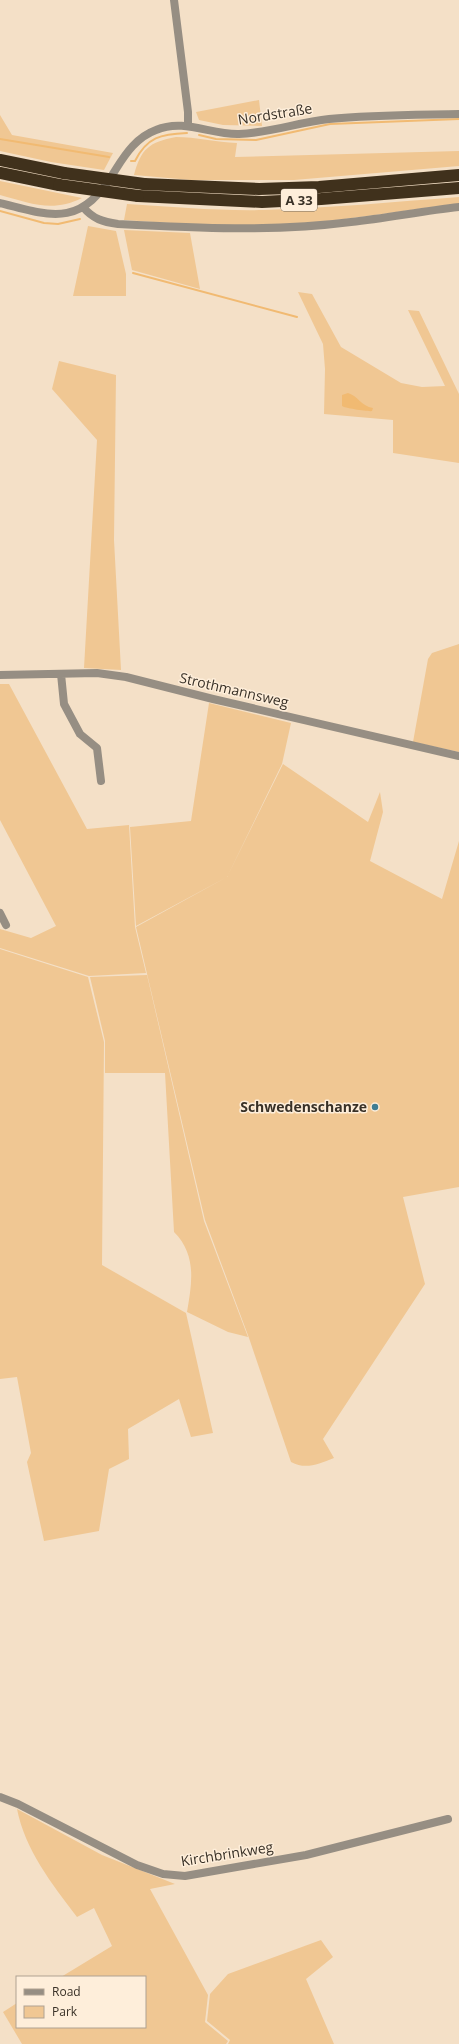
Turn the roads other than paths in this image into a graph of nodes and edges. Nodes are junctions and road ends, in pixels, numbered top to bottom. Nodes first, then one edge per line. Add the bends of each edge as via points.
1 (174, 0) edge
2 (459, 114) edge
3 (188, 125) junction
4 (0, 160) edge
5 (0, 173) edge
6 (459, 175) edge
7 (459, 188) edge
8 (0, 203) edge
9 (83, 207) junction
10 (459, 207) edge
11 (61, 674) junction
12 (0, 675) edge
13 (459, 756) edge
14 (101, 781) dead end
15 (0, 913) edge
16 (6, 925) dead end
17 (0, 1797) edge
18 (448, 1819) dead end

1 - 3 street
2 - 3 street, Nordstraße via 329,119 242,134 220,133
3 - 9 street, Nordstraße via 157,129 144,136 123,156 106,185
4 - 6 highway, A 33, bridge via 64,173 144,184 259,189 319,187
5 - 7 highway, A 33, bridge via 59,185 138,196 262,202
8 - 9 street, Nordstraße via 47,215 60,215
9 - 10 street via 96,219 118,224 243,228 351,222
11 - 12 street, Strothmannsweg
11 - 13 street, Strothmannsweg via 98,673 126,677
11 - 14 street via 64,704 80,734 97,748
15 - 16 street
17 - 18 street, Kirchbrinkweg via 137,1865 163,1874 185,1876 306,1855

